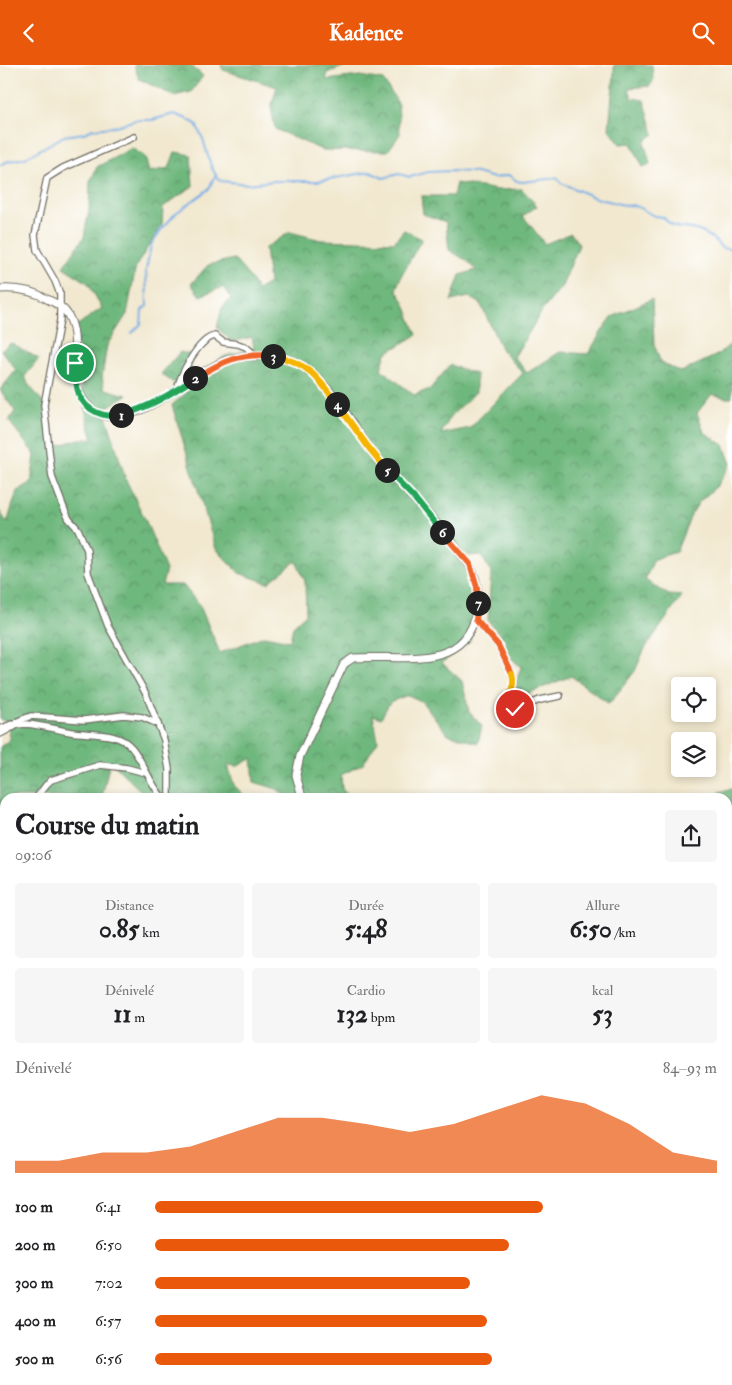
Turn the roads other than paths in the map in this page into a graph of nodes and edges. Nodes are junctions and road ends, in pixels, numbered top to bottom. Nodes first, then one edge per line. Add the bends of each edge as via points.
1 (134, 137) dead end
2 (0, 289) edge
3 (61, 308) junction
4 (256, 356) junction
5 (177, 390) junction
6 (476, 620) junction
7 (560, 696) dead end
8 (18, 721) junction
9 (158, 724) junction
10 (14, 727) junction
11 (0, 729) edge
12 (0, 734) edge
13 (146, 773) junction
14 (40, 793) edge
15 (159, 793) edge
16 (169, 793) edge
17 (301, 793) edge

1 - 3 street via 47,178 35,235 37,250 60,294
2 - 3 street via 29,291
3 - 5 street via 67,313 72,327 79,395 94,410 111,417 122,415
3 - 9 street via 44,405 52,477 65,511 87,549 88,573 108,626 146,694
4 - 5 street via 224,361
4 - 5 street via 246,347 211,337 194,352 179,379
4 - 6 street via 281,358 300,364 323,385 377,458 470,564 477,587
6 - 7 street via 498,645 511,671 514,684 508,706 520,708
6 - 17 street via 460,645 443,653 354,658 344,664 300,756 296,775
8 - 9 street via 31,716 84,720 119,715 142,717
8 - 10 street
8 - 11 street
9 - 16 street via 169,769
10 - 12 street
10 - 13 street via 39,725 97,733 125,741 136,753
13 - 14 street via 94,766 51,780
13 - 15 street

